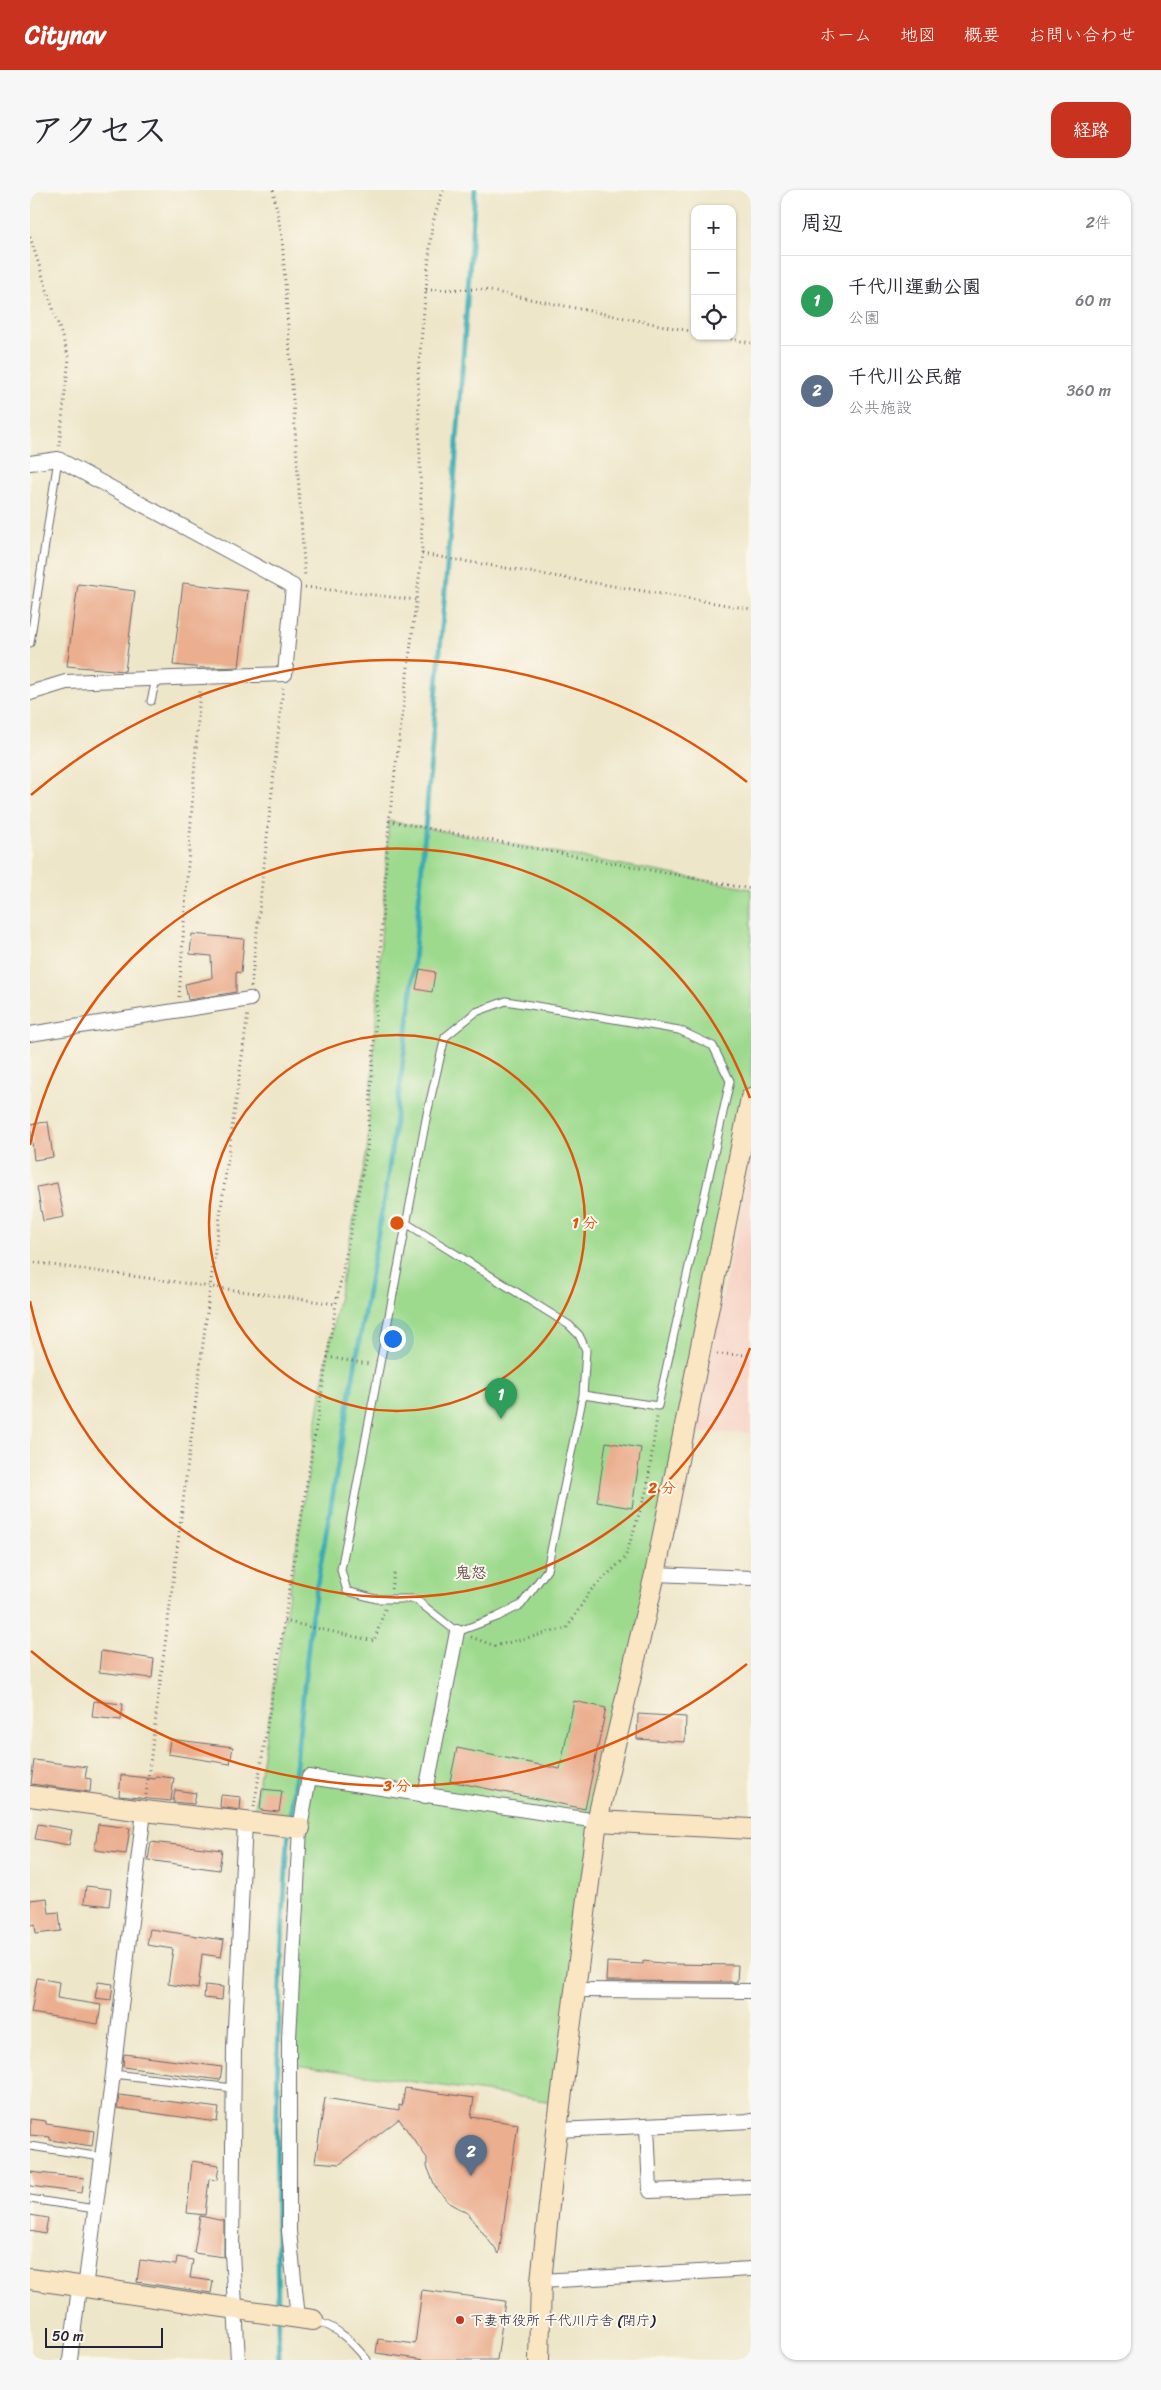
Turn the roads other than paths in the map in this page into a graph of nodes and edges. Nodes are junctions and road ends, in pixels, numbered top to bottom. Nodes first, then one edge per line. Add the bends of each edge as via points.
1 (58, 459) junction
2 (30, 463) edge
3 (30, 643) edge
4 (156, 679) junction
5 (30, 693) edge
6 (151, 701) dead end
7 (250, 999) road end
8 (30, 1034) edge
9 (751, 1098) edge
10 (406, 1224) junction
11 (583, 1395) junction
12 (655, 1574) junction
13 (751, 1578) edge
14 (457, 1632) junction
15 (30, 1796) edge
16 (425, 1796) junction
17 (144, 1811) junction
18 (597, 1821) junction
19 (248, 1823) junction
20 (300, 1828) junction
21 (751, 1829) edge
22 (575, 1990) junction
23 (751, 1991) edge
24 (113, 2074) junction
25 (233, 2088) junction
26 (751, 2121) edge
27 (647, 2126) junction
28 (557, 2130) junction
29 (30, 2146) edge
30 (102, 2157) junction
31 (751, 2187) edge
32 (30, 2199) edge
33 (95, 2209) junction
34 (751, 2270) edge
35 (30, 2279) edge
36 (541, 2281) junction
37 (82, 2287) junction
38 (234, 2308) junction
39 (305, 2319) junction
40 (70, 2360) edge
41 (238, 2360) edge
42 (367, 2360) edge
43 (539, 2360) edge

1 - 2 street
1 - 3 lane
1 - 4 street via 300,586 284,674
4 - 5 street via 66,682
4 - 6 lane
7 - 8 street
9 - 12 street
10 - 11 lane via 569,1326 586,1350
10 - 11 lane via 445,1036 476,1012 506,1002 679,1030 713,1046 730,1081 658,1406
10 - 14 lane via 341,1570 347,1591 376,1599 415,1599
11 - 14 lane via 547,1570 521,1605
12 - 13 street
12 - 18 street
14 - 16 street
15 - 17 street
16 - 18 street
16 - 20 street via 309,1777
17 - 19 street
17 - 24 street
18 - 21 street
18 - 22 street
19 - 20 street
19 - 25 street
20 - 39 street via 289,2038 289,2230
22 - 23 street
22 - 28 street
24 - 25 lane
24 - 30 street
25 - 38 street
26 - 27 street
27 - 28 street
27 - 31 street via 650,2191
28 - 36 street
29 - 30 lane
30 - 33 street
32 - 33 lane
33 - 37 street
34 - 36 street
35 - 37 street
36 - 43 street
37 - 38 street
37 - 40 street
38 - 39 street
38 - 41 street
39 - 42 lane via 331,2325

